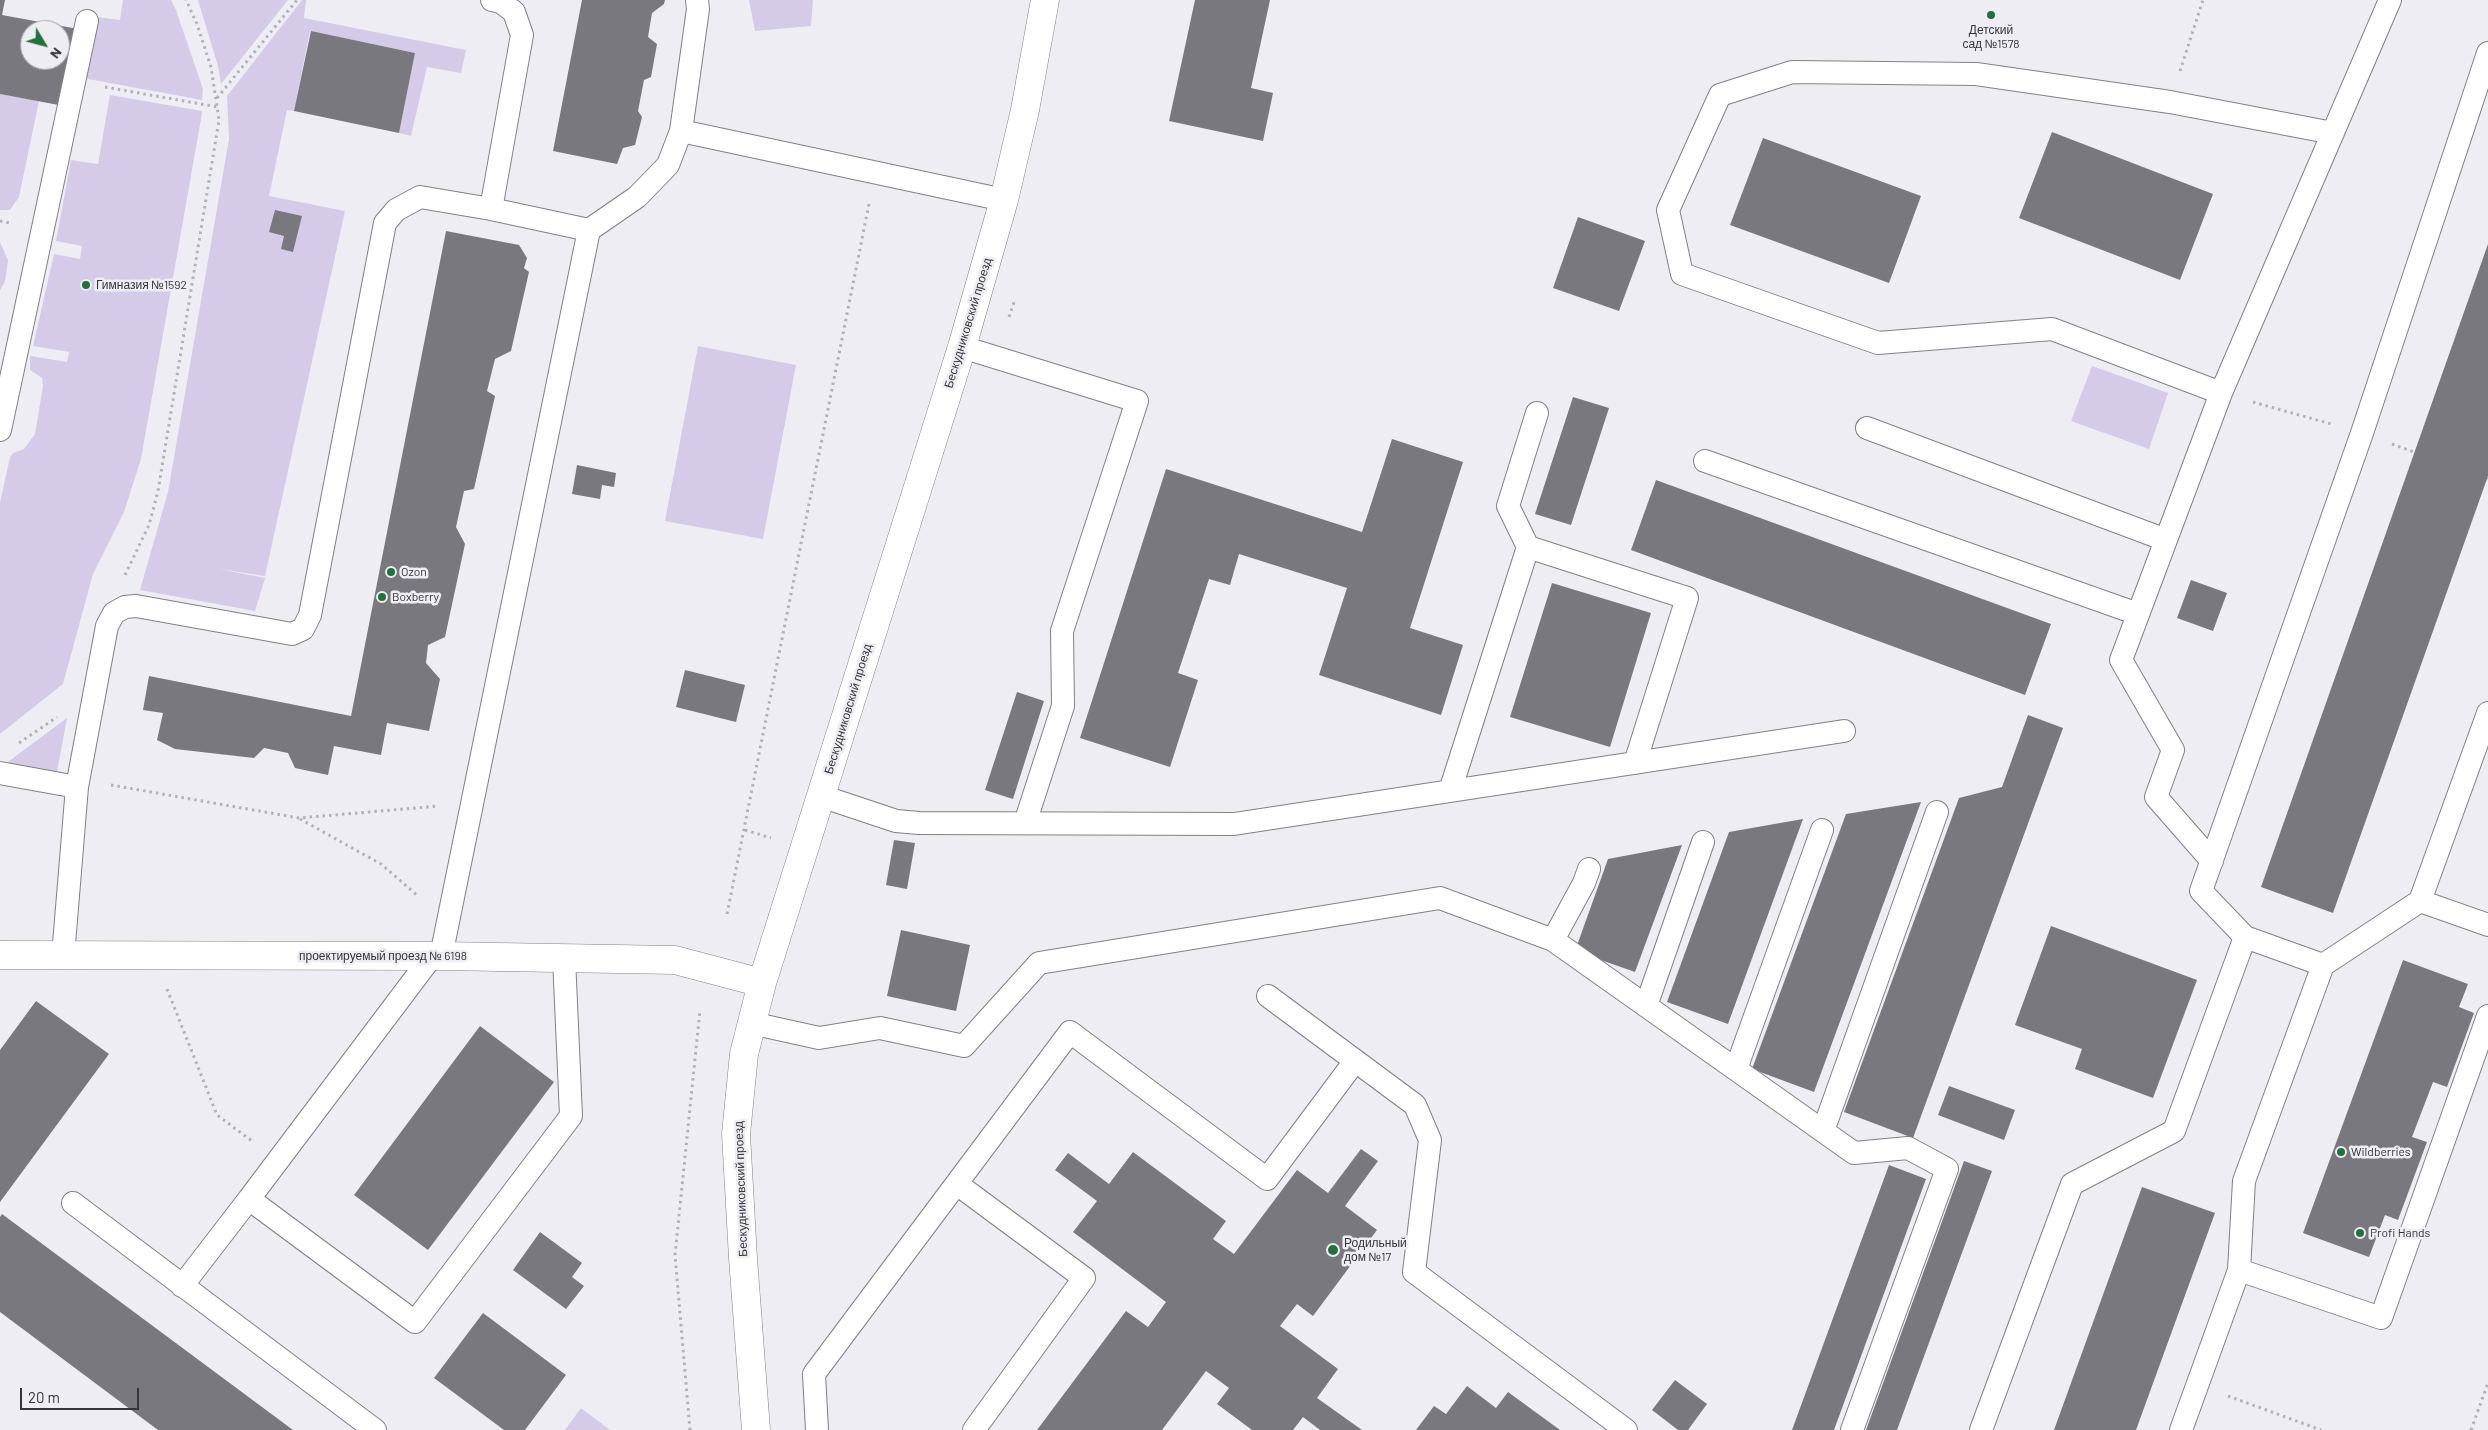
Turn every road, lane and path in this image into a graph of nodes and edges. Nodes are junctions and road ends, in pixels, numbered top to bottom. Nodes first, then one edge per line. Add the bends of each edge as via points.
1 (186, 0) edge
2 (297, 0) edge
3 (492, 0) edge
4 (697, 0) edge
5 (1046, 0) edge
6 (2203, 0) edge
7 (2390, 0) edge
8 (87, 21) dead end
9 (2488, 53) edge
10 (74, 82) junction
11 (217, 98) junction
12 (2170, 102) junction
13 (218, 107) junction
14 (681, 131) junction
15 (2333, 133) junction
16 (876, 172) junction
17 (1004, 200) junction
18 (491, 209) junction
19 (589, 230) junction
20 (962, 347) junction
21 (2221, 393) junction
22 (1537, 412) dead end
23 (1867, 428) dead end
24 (0, 430) edge
25 (2362, 433) junction
26 (2414, 452) dead end
27 (1705, 461) dead end
28 (2166, 540) junction
29 (1528, 547) junction
30 (114, 613) junction
31 (2138, 614) junction
32 (95, 692) junction
33 (2488, 713) edge
34 (1844, 731) dead end
35 (16, 746) dead end
36 (1635, 763) junction
37 (0, 773) edge
38 (78, 783) junction
39 (1450, 790) junction
40 (821, 796) junction
41 (472, 803) junction
42 (1937, 812) dead end
43 (299, 818) junction
44 (1025, 823) junction
45 (745, 830) junction
46 (1822, 830) dead end
47 (776, 840) dead end
48 (1703, 842) dead end
49 (2212, 861) junction
50 (1589, 869) dead end
51 (2420, 901) junction
52 (727, 914) dead end
53 (448, 922) junction
54 (2488, 925) edge
55 (2245, 936) junction
56 (1553, 940) junction
57 (0, 955) edge
58 (63, 956) junction
59 (437, 956) junction
60 (564, 958) junction
61 (2323, 965) junction
62 (762, 983) junction
63 (165, 984) dead end
64 (1268, 996) dead end
65 (1646, 1006) junction
66 (700, 1010) dead end
67 (2488, 1016) edge
68 (751, 1023) junction
69 (1355, 1061) junction
70 (1736, 1070) junction
71 (1823, 1131) junction
72 (278, 1161) junction
73 (957, 1184) junction
74 (249, 1199) junction
75 (73, 1203) dead end
76 (2239, 1270) junction
77 (182, 1286) junction
78 (2488, 1383) edge
79 (2197, 1385) junction
80 (375, 1430) edge
81 (690, 1430) edge
82 (756, 1430) edge
83 (817, 1430) edge
84 (974, 1430) edge
85 (1626, 1430) edge
86 (1852, 1430) edge
87 (1981, 1430) edge
88 (2181, 1430) edge
89 (2321, 1430) edge
90 (2471, 1430) edge

1 - 11 path via 211,67
2 - 11 path
3 - 18 lane via 501,2 514,12 522,36
4 - 14 lane
5 - 17 street, Бескудниковский проезд
6 - 12 path
7 - 15 lane
8 - 10 lane
9 - 25 lane
10 - 13 path
10 - 24 lane
11 - 13 path
12 - 15 lane
12 - 21 lane via 1976,74 1792,72 1720,95 1668,210 1682,274 1878,343 2052,329
13 - 30 path via 219,120 158,491 149,525 109,600
14 - 16 lane
14 - 19 lane via 668,165 637,197
15 - 21 lane
16 - 17 lane
16 - 45 path
17 - 20 street, Бескудниковский проезд
18 - 19 lane
18 - 30 lane via 420,198 396,210 385,223 310,615 303,628 292,634 136,606
19 - 41 lane
20 - 40 street, Бескудниковский проезд
20 - 44 lane via 1137,401 1062,631 1063,706
21 - 25 path
21 - 28 lane
22 - 29 lane via 1508,506
23 - 28 lane
25 - 26 path
25 - 49 lane
27 - 31 lane
28 - 31 lane
29 - 36 lane via 1686,598
29 - 39 lane
30 - 32 lane via 107,626
31 - 49 lane via 2121,660 2173,750 2156,797
32 - 35 path
32 - 38 lane
33 - 51 lane
34 - 36 lane
36 - 39 lane
37 - 38 lane
38 - 43 path
38 - 58 lane
39 - 44 lane via 1234,824
40 - 44 lane via 896,821
40 - 62 street, Бескудниковский проезд
41 - 43 path
41 - 53 lane
42 - 71 lane
43 - 53 path via 381,864
45 - 47 path
45 - 52 path
46 - 70 lane
48 - 65 lane
49 - 55 lane via 2201,891
50 - 56 lane
51 - 54 lane
51 - 61 lane
53 - 59 lane
55 - 61 lane
55 - 87 lane via 2174,1131 2072,1184
56 - 65 lane
56 - 68 lane via 1440,898 1039,963 964,1046 880,1028 819,1038
57 - 58 street, проектируемый проезд № 6198
58 - 59 street, проектируемый проезд № 6198
59 - 60 street, проектируемый проезд № 6198
59 - 72 lane
60 - 62 street, проектируемый проезд № 6198 via 675,960
60 - 74 lane via 572,1116 415,1322
61 - 76 lane via 2244,1182
62 - 68 street, Бескудниковский проезд
63 - 72 path via 217,1115
64 - 69 lane
65 - 70 lane
66 - 81 path via 676,1255
67 - 76 lane via 2381,1318
68 - 82 street, Бескудниковский проезд via 744,1054 736,1134
69 - 73 lane via 1267,1179 1070,1032
69 - 85 lane via 1415,1106 1430,1140 1414,1272
70 - 71 lane
71 - 86 lane via 1854,1154 1908,1148 1947,1169
72 - 74 lane
73 - 83 lane via 814,1374
73 - 84 lane via 1084,1278
74 - 77 lane
75 - 77 lane
76 - 79 lane
77 - 80 lane
78 - 90 path
79 - 88 lane
79 - 89 path

